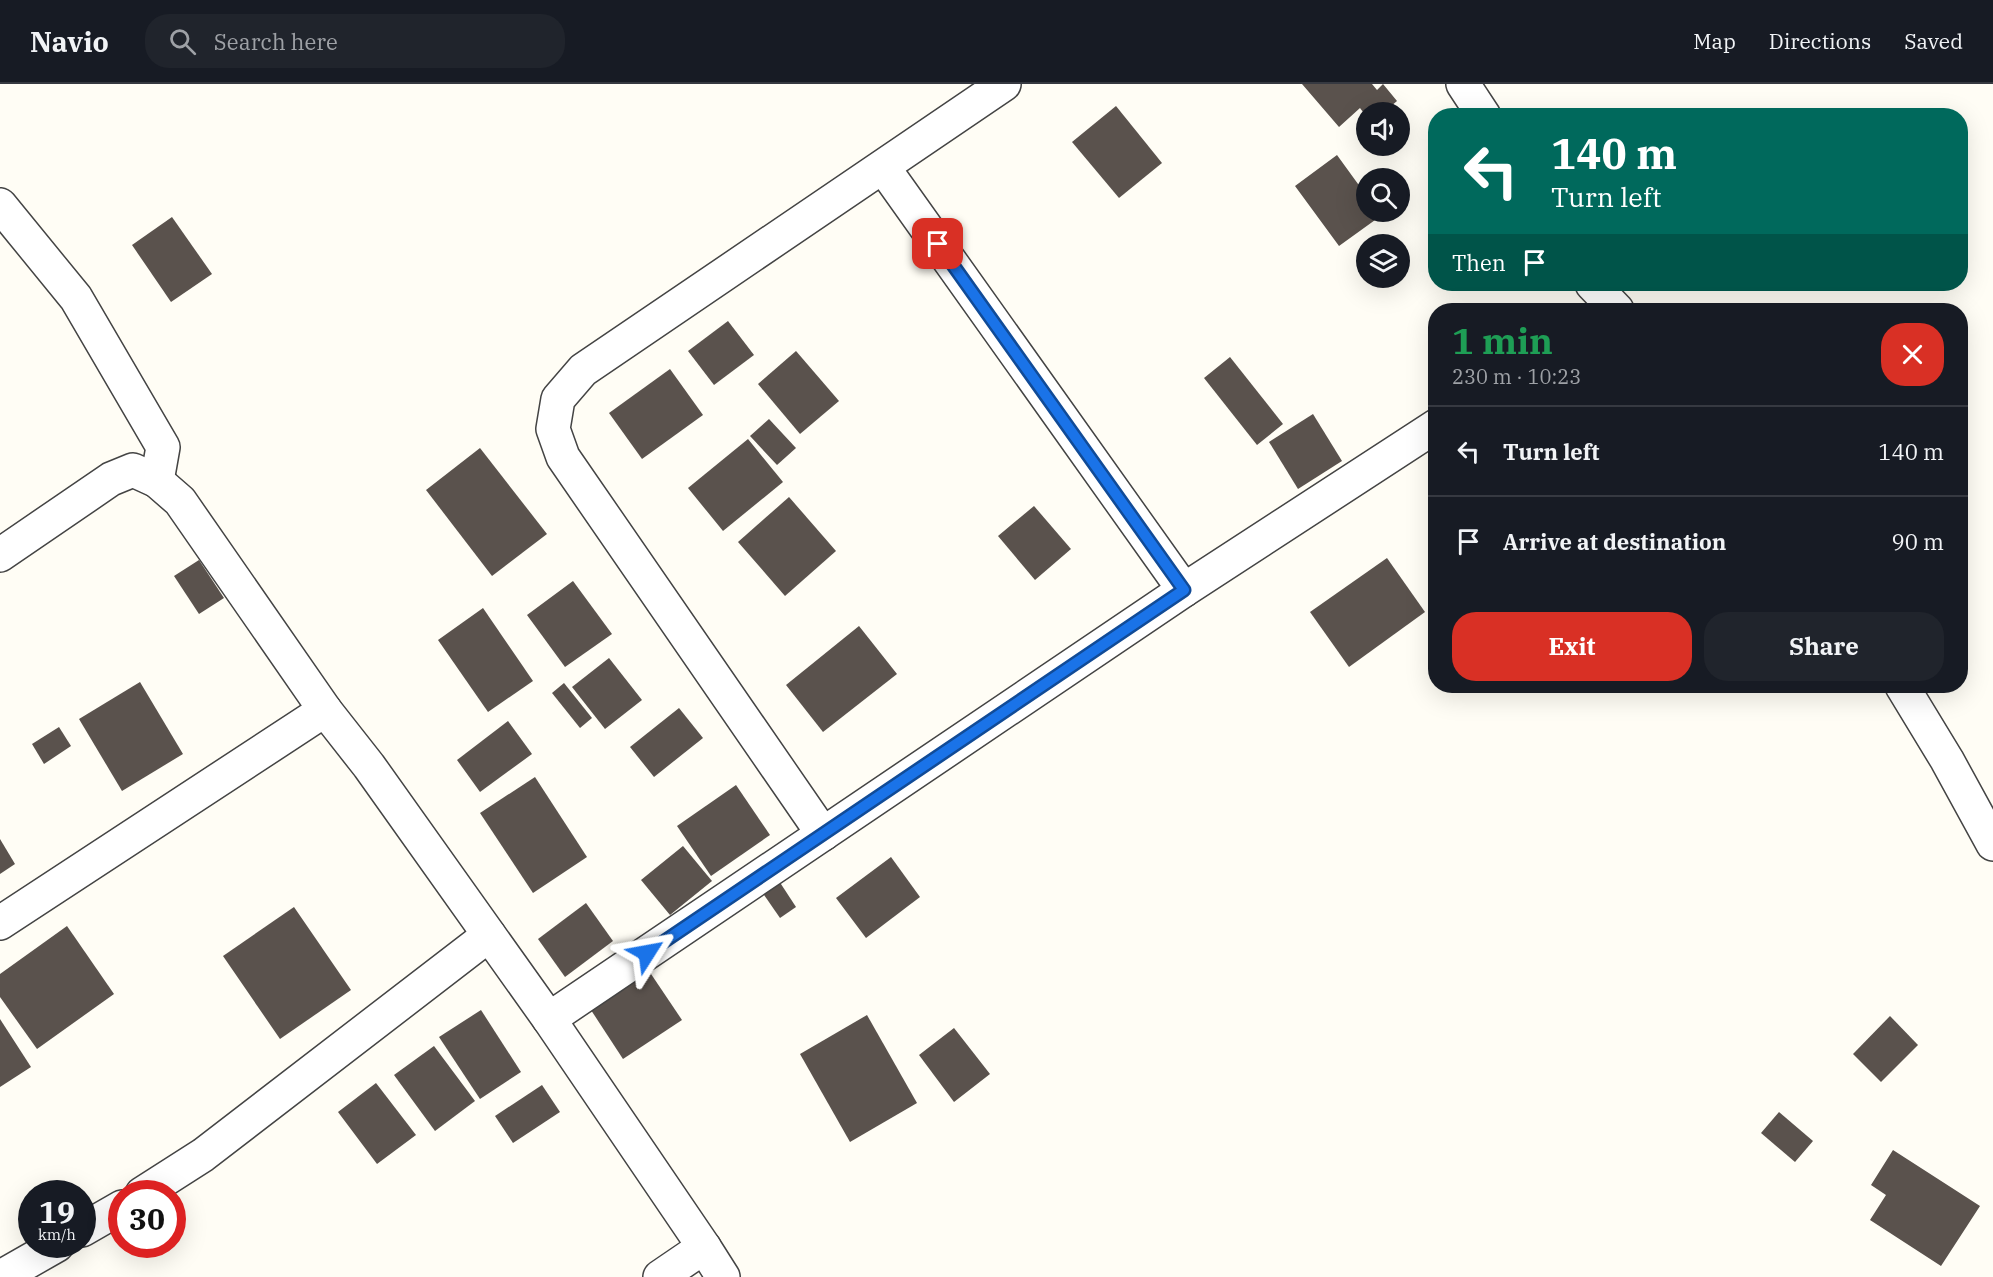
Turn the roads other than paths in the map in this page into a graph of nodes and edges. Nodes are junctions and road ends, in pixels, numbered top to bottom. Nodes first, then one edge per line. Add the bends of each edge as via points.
1 (1005, 84) edge
2 (1463, 84) edge
3 (1479, 108) edge
4 (883, 167) junction
5 (0, 205) edge
6 (1598, 291) edge
7 (1609, 303) edge
8 (1428, 431) edge
9 (157, 481) junction
10 (0, 555) edge
11 (1184, 590) junction
12 (1906, 693) edge
13 (325, 710) junction
14 (824, 834) junction
15 (1993, 844) edge
16 (0, 923) edge
17 (489, 935) junction
18 (549, 1019) junction
19 (164, 1180) edge
20 (704, 1247) junction
21 (34, 1258) edge
22 (1, 1277) edge
23 (660, 1277) edge
24 (723, 1277) edge

1 - 4 street
2 - 3 street
4 - 11 street
4 - 14 street via 583,370 558,399 553,429 563,457
5 - 9 street via 76,298 163,447
6 - 7 street
8 - 11 street
9 - 10 street via 133,470 111,479
9 - 13 street via 180,501
11 - 14 street
12 - 15 street
13 - 16 street
13 - 17 street
14 - 18 street
17 - 18 street
17 - 19 street via 203,1155
18 - 20 street
20 - 23 street
20 - 24 street
21 - 22 street

